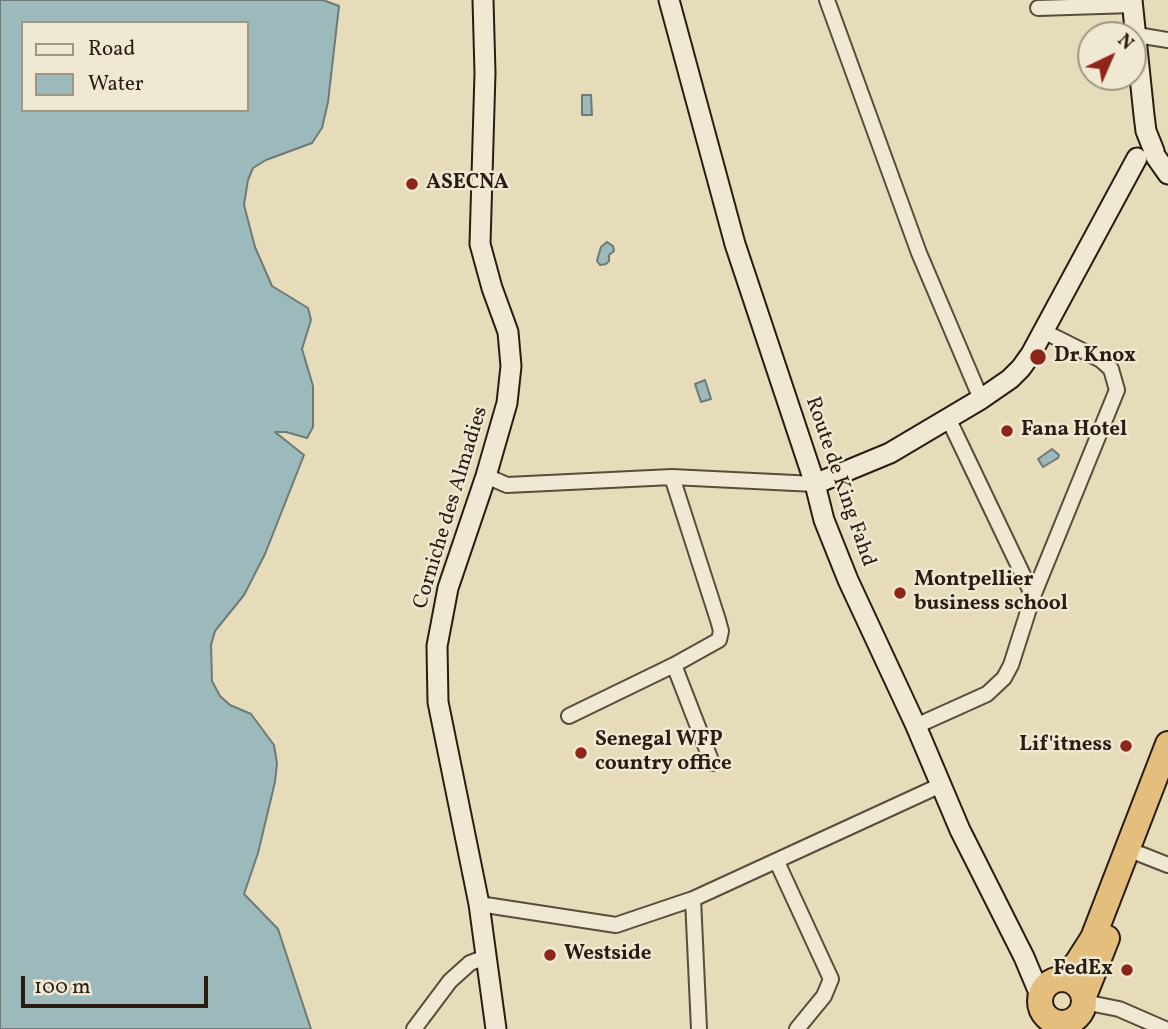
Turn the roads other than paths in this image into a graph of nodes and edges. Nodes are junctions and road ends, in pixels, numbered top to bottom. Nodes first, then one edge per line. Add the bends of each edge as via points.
1 (483, 0) edge
2 (669, 0) edge
3 (828, 0) edge
4 (1132, 2) edge
5 (1038, 8) dead end
6 (1135, 21) edge
7 (1147, 37) edge
8 (1168, 40) edge
9 (1144, 91) edge
10 (1152, 158) edge
11 (1043, 331) junction
12 (981, 399) junction
13 (948, 418) junction
14 (486, 476) junction
15 (672, 477) junction
16 (815, 484) junction
17 (1033, 596) junction
18 (674, 665) junction
19 (569, 716) dead end
20 (916, 726) junction
21 (1168, 744) edge
22 (712, 763) dead end
23 (1168, 782) edge
24 (941, 785) junction
25 (1140, 854) junction
26 (777, 862) junction
27 (1168, 865) edge
28 (693, 899) junction
29 (479, 904) junction
30 (487, 960) junction
31 (1048, 998) edge
32 (1077, 1012) edge
33 (414, 1029) edge
34 (496, 1029) edge
35 (699, 1029) edge
36 (797, 1029) edge
37 (1165, 1029) edge

1 - 14 street, Corniche des Almadies via 480,244 512,357 508,403
2 - 16 street, Route de King Fahd via 734,244
3 - 12 street via 919,253
4 - 5 street
4 - 6 street
7 - 8 street
9 - 10 street
10 - 11 street via 1115,196
11 - 12 street via 1021,368
11 - 17 street via 1101,360 1111,369 1116,390
12 - 13 street
13 - 16 street via 890,453
13 - 17 street
14 - 15 street via 507,485
14 - 29 street, Corniche des Almadies via 448,588 437,646 438,702
15 - 16 street
15 - 18 street via 721,631 713,645
16 - 20 street, Route de King Fahd via 848,580
17 - 20 street via 1004,678 987,694
18 - 19 street
18 - 22 street
20 - 24 street, Route de King Fahd
21 - 31 highway via 1093,938
23 - 25 highway
24 - 26 street
24 - 31 street, Route de King Fahd via 979,871
25 - 27 street
25 - 32 highway
26 - 28 street
26 - 36 street via 831,979 824,996
28 - 29 street via 616,925
28 - 35 street
29 - 30 street, Corniche des Almadies
30 - 33 street via 470,963 450,981
30 - 34 street, Corniche des Almadies
31 - 32 highway via 1052,1021 1061,1023
31 - 32 highway via 1076,984
32 - 37 street via 1119,1009

